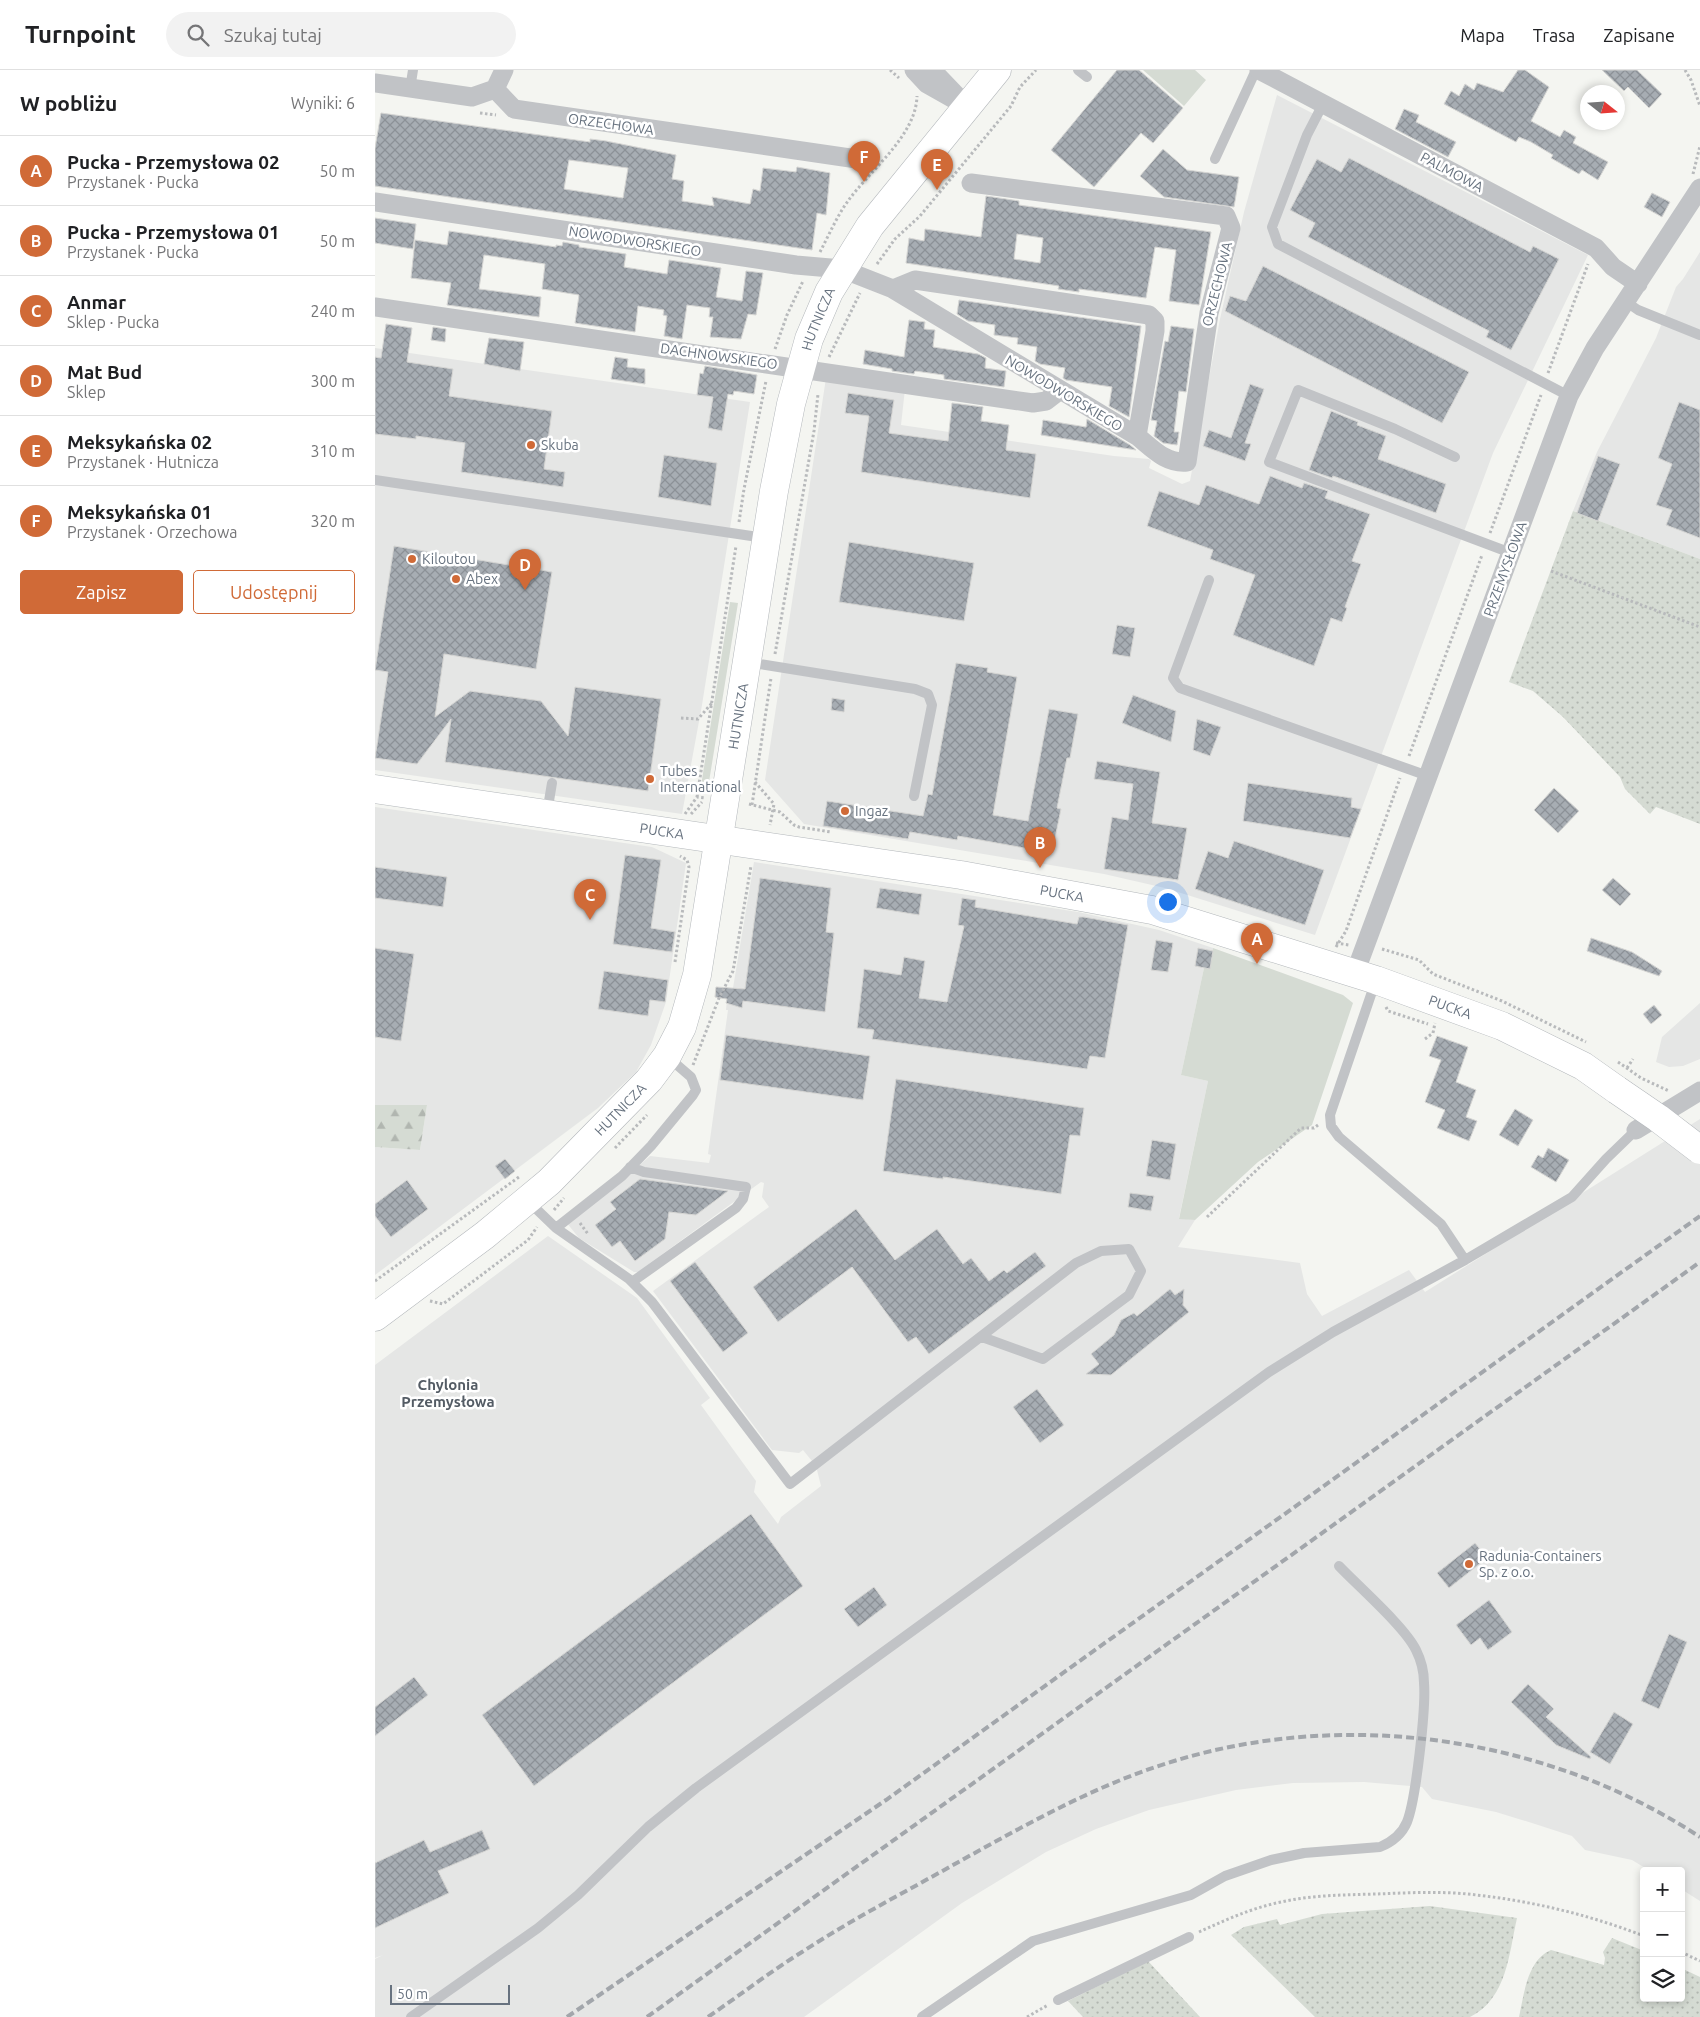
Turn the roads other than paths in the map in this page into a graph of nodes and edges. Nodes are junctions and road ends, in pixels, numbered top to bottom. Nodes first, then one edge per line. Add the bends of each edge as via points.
1 (413, 70) edge
2 (504, 70) edge
3 (914, 70) edge
4 (932, 70) edge
5 (997, 70) edge
6 (1258, 70) edge
7 (375, 83) edge
8 (410, 88) junction
9 (495, 89) junction
10 (1323, 104) junction
11 (966, 106) junction
12 (857, 159) dead end
13 (1215, 159) dead end
14 (971, 183) dead end
15 (1699, 193) edge
16 (375, 202) edge
17 (842, 269) junction
18 (1638, 284) junction
19 (893, 289) junction
20 (1625, 301) junction
21 (375, 307) edge
22 (1700, 335) edge
23 (811, 370) junction
24 (1059, 391) junction
25 (1569, 396) junction
26 (1137, 436) junction
27 (1455, 457) dead end
28 (375, 480) edge
29 (766, 538) junction
30 (1511, 553) junction
31 (1209, 580) dead end
32 (746, 662) junction
33 (1428, 776) junction
34 (552, 783) dead end
35 (375, 789) edge
36 (915, 796) dead end
37 (547, 814) junction
38 (718, 838) junction
39 (1369, 977) junction
40 (667, 1056) junction
41 (1700, 1090) edge
42 (1636, 1130) joint
43 (1700, 1150) edge
44 (630, 1168) junction
45 (523, 1188) junction
46 (556, 1228) junction
47 (1465, 1260) junction
48 (632, 1282) junction
49 (375, 1316) edge
50 (982, 1337) junction
51 (1339, 1566) dead end
52 (1189, 1937) road end
53 (1058, 2000) road end
54 (411, 2017) edge
55 (922, 2017) edge

1 - 8 lane
2 - 9 street
3 - 11 street via 927,84
4 - 11 street
5 - 11 main road, HUTNICZA
6 - 10 street, PALMOWA
6 - 13 lane
7 - 8 street
8 - 9 street via 472,97
9 - 12 street, ORZECHOWA via 513,108 530,112
10 - 18 street, PALMOWA via 1596,248 1613,267
10 - 25 lane via 1307,135 1272,228 1279,244
11 - 17 main road, HUTNICZA via 870,226
14 - 26 street, ORZECHOWA via 1226,216 1231,228 1209,312 1187,462 1165,459
15 - 18 street, PRZEMYSŁOWA
16 - 17 street, NOWODWORSKIEGO via 786,264
17 - 19 street, NOWODWORSKIEGO
17 - 23 main road, HUTNICZA via 826,299
18 - 20 street, PRZEMYSŁOWA
19 - 24 street, NOWODWORSKIEGO
19 - 26 street, NOWODWORSKIEGO via 915,280 1149,315 1155,321 1155,331
20 - 22 lane via 1645,313
20 - 25 street, PRZEMYSŁOWA via 1583,367
21 - 23 street, DACHNOWSKIEGO
23 - 24 street, DACHNOWSKIEGO via 1033,403 1046,400
23 - 29 main road, HUTNICZA via 784,436
24 - 26 street, NOWODWORSKIEGO
25 - 30 street, PRZEMYSŁOWA
27 - 30 lane via 1298,390 1269,462
28 - 29 lane
29 - 32 main road, HUTNICZA
30 - 33 street, PRZEMYSŁOWA
31 - 33 lane via 1173,678 1180,688
32 - 36 lane via 915,689 928,694 932,705
32 - 38 main road, HUTNICZA
33 - 39 street, PRZEMYSŁOWA
34 - 37 lane
35 - 37 main road, PUCKA
37 - 38 main road, PUCKA
38 - 39 main road, PUCKA via 1120,903
38 - 40 main road, HUTNICZA via 697,975 681,1027
39 - 43 main road, PUCKA, bridge via 1502,1026 1583,1066 1622,1079 1658,1118
39 - 47 lane via 1330,1115 1331,1126 1339,1138 1441,1224
40 - 44 lane via 691,1077 696,1090
40 - 45 main road, HUTNICZA via 649,1080 549,1182
41 - 42 street
42 - 47 lane via 1572,1197
44 - 46 lane
44 - 48 lane via 745,1187 737,1208
45 - 46 lane
45 - 49 main road, HUTNICZA via 485,1235
46 - 48 lane
47 - 54 lane via 1333,1332 1261,1378 696,1788 648,1827 578,1895 545,1922
48 - 50 lane via 652,1302 790,1484
50 - 50 lane via 1076,1263 1101,1251 1129,1249 1141,1271 1129,1295 1043,1359
51 - 55 lane via 1411,1640 1423,1672 1424,1692 1415,1778 1410,1812 1401,1832 1380,1847 1304,1853 1271,1860 1225,1876 1191,1895 1033,1941
52 - 53 lane

